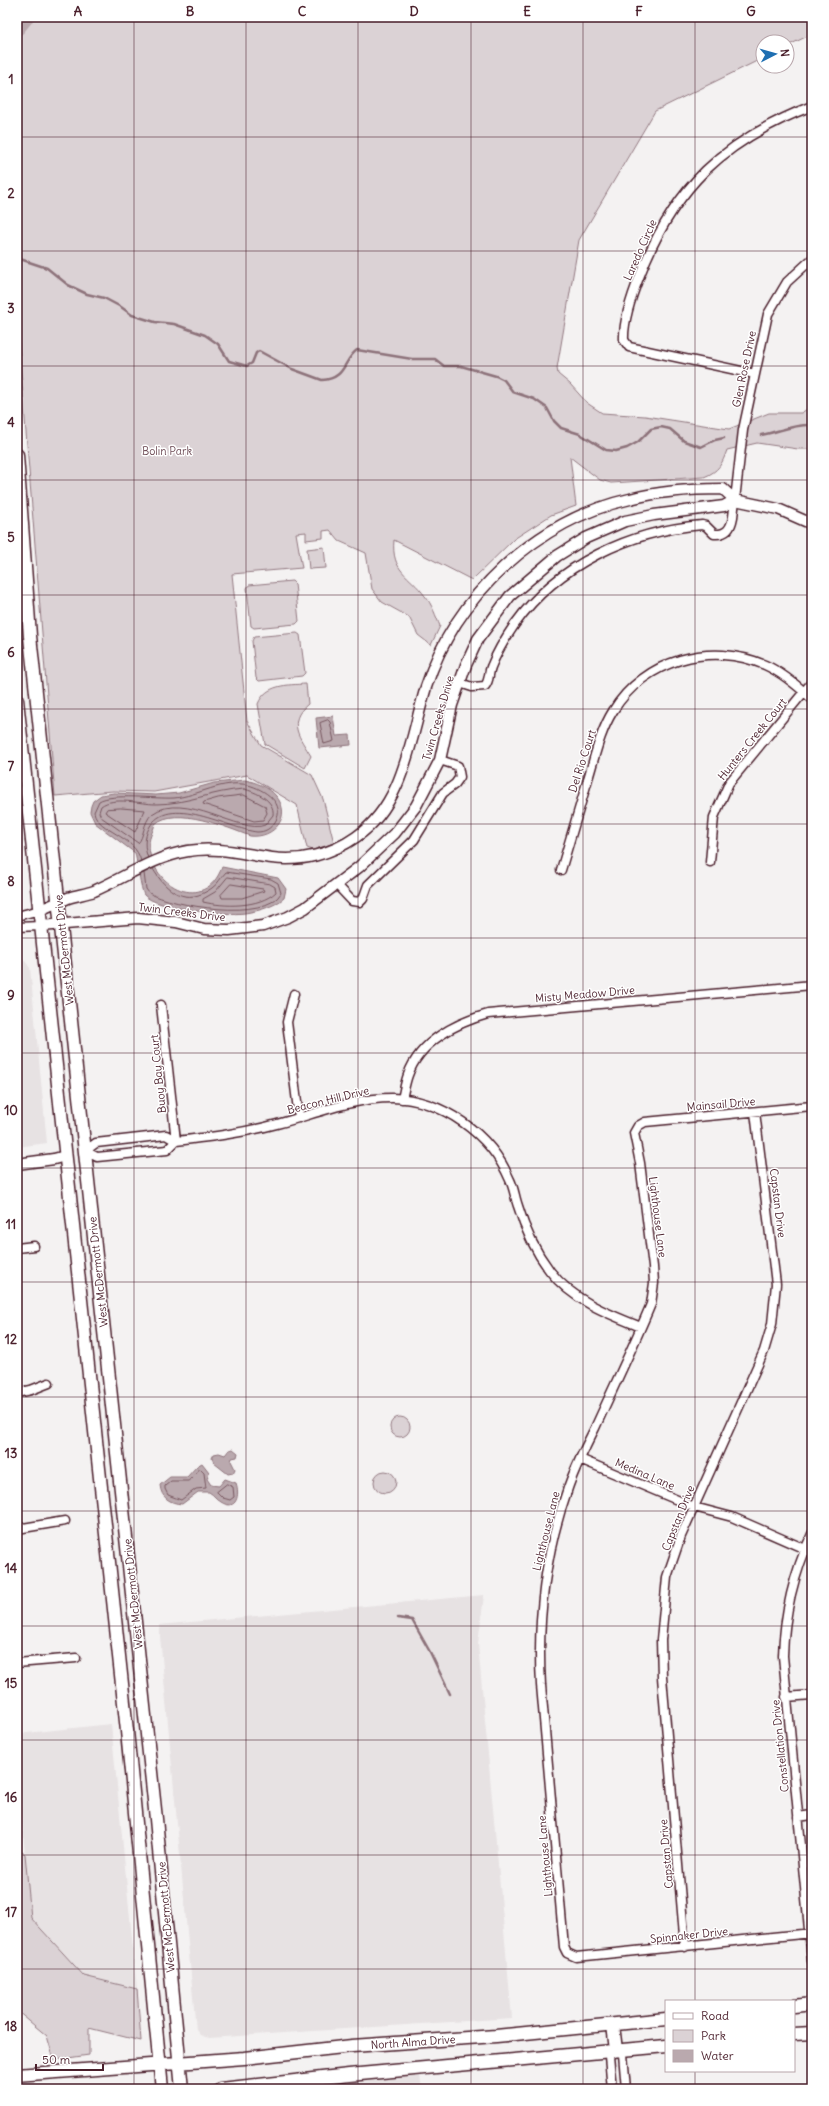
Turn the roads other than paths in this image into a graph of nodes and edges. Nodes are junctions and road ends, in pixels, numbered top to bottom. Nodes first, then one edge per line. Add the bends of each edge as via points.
1 (812, 106) edge
2 (812, 259) edge
3 (755, 374) junction
4 (17, 455) edge
5 (735, 500) junction
6 (812, 524) edge
7 (812, 682) edge
8 (460, 683) junction
9 (804, 692) junction
10 (812, 699) edge
11 (17, 700) edge
12 (440, 760) junction
13 (710, 862) dead end
14 (561, 870) dead end
15 (336, 884) junction
16 (59, 902) junction
17 (40, 910) junction
18 (17, 916) edge
19 (61, 925) junction
20 (41, 926) junction
21 (17, 927) edge
22 (812, 985) edge
23 (294, 994) dead end
24 (161, 1005) dead end
25 (402, 1099) junction
26 (812, 1106) edge
27 (755, 1112) junction
28 (299, 1118) junction
29 (635, 1129) joint
30 (176, 1141) junction
31 (85, 1152) junction
32 (65, 1156) junction
33 (17, 1164) edge
34 (34, 1246) dead end
35 (17, 1248) edge
36 (641, 1327) junction
37 (49, 1383) dead end
38 (17, 1393) edge
39 (580, 1459) junction
40 (694, 1507) junction
41 (65, 1521) dead end
42 (17, 1529) edge
43 (812, 1534) edge
44 (809, 1550) edge
45 (76, 1658) dead end
46 (17, 1663) edge
47 (812, 1695) edge
48 (786, 1697) junction
49 (812, 1815) edge
50 (798, 1816) junction
51 (156, 1818) junction
52 (136, 1820) junction
53 (811, 1934) edge
54 (686, 1947) junction
55 (569, 1956) joint
56 (812, 1961) edge
57 (812, 2004) edge
58 (795, 2006) edge
59 (665, 2019) edge
60 (613, 2025) junction
61 (812, 2033) edge
62 (795, 2034) edge
63 (665, 2046) edge
64 (616, 2050) junction
65 (180, 2062) junction
66 (160, 2064) junction
67 (17, 2075) edge
68 (162, 2089) edge
69 (182, 2089) edge
70 (221, 2089) edge
71 (612, 2089) edge
72 (626, 2089) edge

1 - 3 street, Laredo Circle via 764,128 740,143 715,160 695,180 674,206 658,233 634,289 626,322 624,340 630,347
2 - 3 street, Glen Rose Drive via 787,282 775,300 763,330
3 - 5 street, Glen Rose Drive via 743,430
4 - 16 main road, West McDermott Drive via 30,636
5 - 6 street, Twin Creeks Drive via 778,509
5 - 8 street, Twin Creeks Drive via 724,506 654,515 625,522 586,538 557,556 510,596 499,610 478,639
5 - 8 street, Glen Rose Drive via 732,524 725,533 714,534 702,525 656,532 604,550 570,571 548,589 516,624 491,666 485,686 472,687
5 - 16 street, Twin Creeks Drive via 723,489 690,490 630,498 601,507 565,524 509,562 468,607 441,652 427,686 402,772 389,803 374,822 349,842 327,852 298,858 278,859 211,849 188,851 161,858 92,892
7 - 9 street, Hunters Creek Court
8 - 12 street, Twin Creeks Drive
9 - 10 street, Del Rio Court
9 - 13 street, Hunters Creek Court via 729,783 714,817
9 - 14 street, Del Rio Court via 783,675 766,666 744,658 722,655 678,660 642,679 620,701 600,739
11 - 17 main road, West McDermott Drive
12 - 15 street, Twin Creeks Drive via 416,806 396,833
12 - 15 street via 458,766 460,777 443,793 414,840 372,880 360,902 352,902
15 - 19 street, Twin Creeks Drive via 297,913 252,928 217,930 138,918
16 - 17 street, Twin Creeks Drive
16 - 19 main road, West McDermott Drive
17 - 18 street
17 - 20 main road, West McDermott Drive
19 - 20 street, Twin Creeks Drive
19 - 31 main road, West McDermott Drive
20 - 21 street
20 - 32 main road, West McDermott Drive
22 - 25 street, Misty Meadow Drive via 488,1014 465,1020 432,1042 417,1057 408,1074
23 - 28 street via 287,1022
24 - 30 street, Buoy Bay Court
25 - 28 street, Beacon Hill Drive via 374,1099
25 - 36 street, Beacon Hill Drive via 449,1114 476,1133 504,1168 531,1242 551,1272 572,1293 592,1306
26 - 27 street, Mainsail Drive
27 - 29 street, Mainsail Drive via 645,1122
27 - 40 street, Capstan Drive via 776,1284 772,1324 764,1351
28 - 30 street, Beacon Hill Drive via 249,1132
29 - 36 street, Lighthouse Lane via 634,1138 640,1163 654,1283 651,1304
30 - 31 street, Beacon Hill Drive via 167,1150 97,1157
30 - 31 street, Beacon Hill Drive via 166,1135 96,1143
31 - 32 main road
31 - 51 main road, West McDermott Drive
32 - 33 street
32 - 52 main road, West McDermott Drive
34 - 35 street
36 - 39 street, Lighthouse Lane
37 - 38 street
39 - 40 street, Medina Lane
39 - 55 street, Lighthouse Lane via 554,1535 543,1597 539,1650 564,1947
40 - 44 street, Medina Lane via 732,1517
40 - 54 street, Capstan Drive via 681,1536 668,1577 660,1640
41 - 42 street
43 - 44 street, Constellation Drive
44 - 48 street, Constellation Drive via 794,1581 787,1609 783,1656
45 - 46 street
47 - 48 street
48 - 50 street, Constellation Drive
49 - 50 street
50 - 53 street, Constellation Drive
51 - 52 main road
51 - 65 main road, West McDermott Drive
52 - 66 main road, West McDermott Drive
53 - 54 street, Spinnaker Drive
53 - 56 street, Constellation Drive
54 - 55 street, Spinnaker Drive
57 - 58 main road
59 - 60 main road, North Alma Drive
60 - 64 main road
60 - 65 main road, North Alma Drive
61 - 62 main road
63 - 64 main road
64 - 70 main road
64 - 71 street via 609,2056
64 - 72 street via 623,2054
65 - 66 main road, North Alma Drive
65 - 69 main road, West McDermott Drive
66 - 67 main road, North Alma Drive
66 - 68 main road, West McDermott Drive

